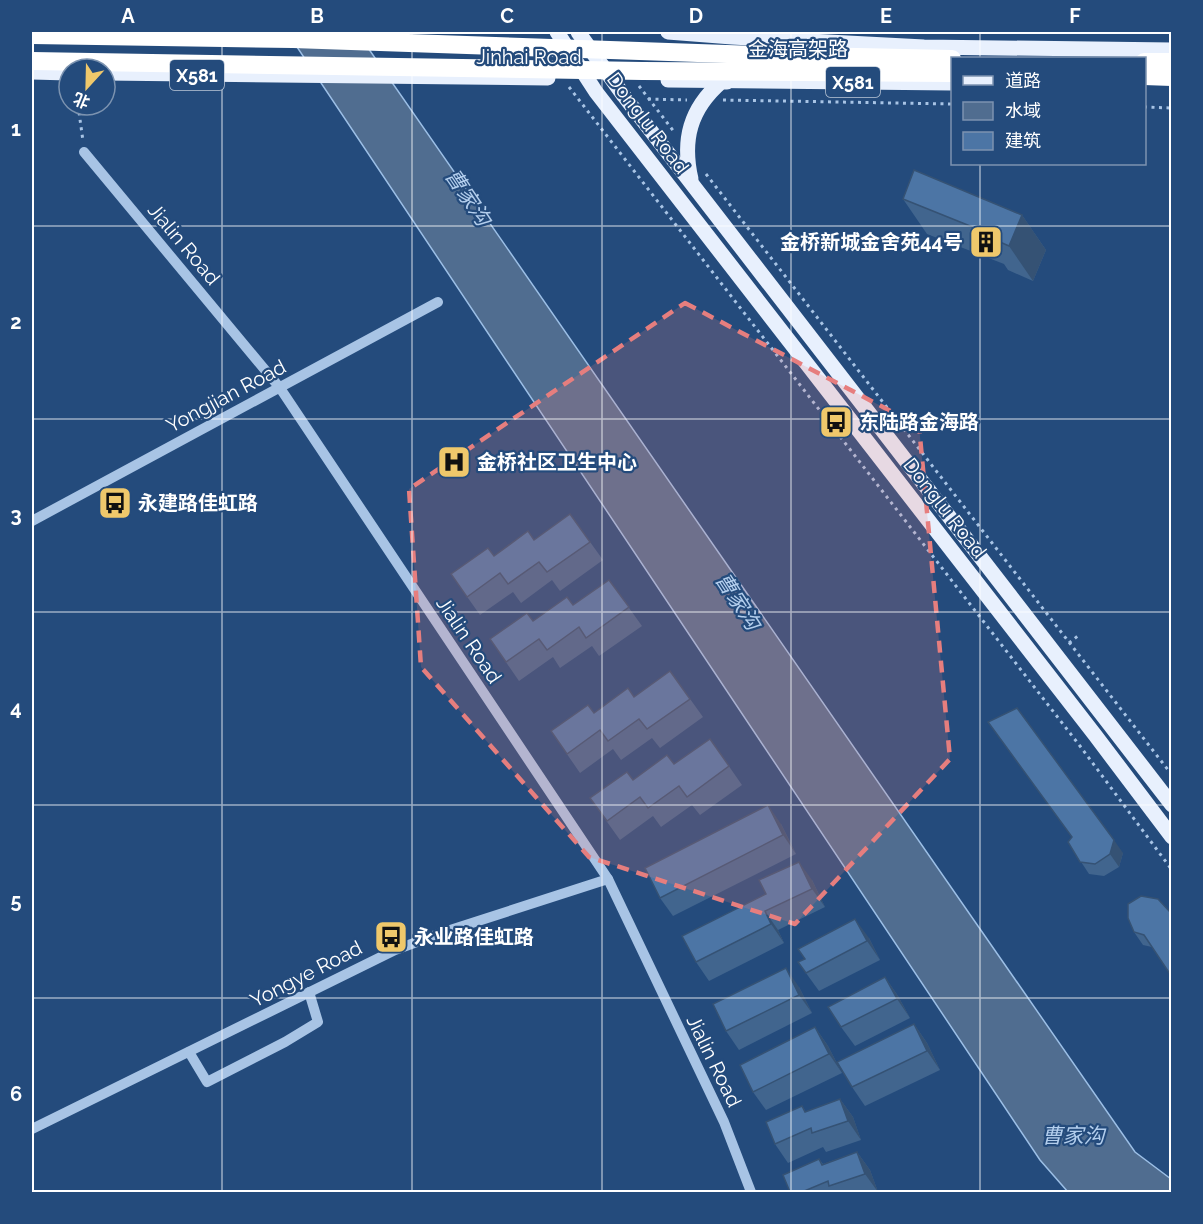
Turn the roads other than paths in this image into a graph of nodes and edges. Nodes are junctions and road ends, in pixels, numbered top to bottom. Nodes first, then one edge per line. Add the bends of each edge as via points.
1 (339, 32) edge
2 (556, 32) edge
3 (578, 32) edge
4 (668, 32) edge
5 (32, 35) edge
6 (1172, 50) edge
7 (754, 54) junction
8 (951, 59) edge
9 (32, 61) edge
10 (1146, 62) edge
11 (1172, 62) edge
12 (32, 72) edge
13 (57, 73) edge
14 (117, 73) edge
15 (951, 73) edge
16 (1146, 76) edge
17 (1172, 77) edge
18 (588, 79) junction
19 (612, 79) junction
20 (753, 82) junction
21 (951, 83) edge
22 (1146, 84) edge
23 (1172, 85) edge
24 (84, 152) road end
25 (693, 185) junction
26 (438, 302) dead end
27 (280, 388) junction
28 (32, 521) edge
29 (1172, 805) edge
30 (1172, 837) edge
31 (608, 879) junction
32 (309, 992) junction
33 (189, 1052) junction
34 (32, 1128) edge
35 (751, 1192) edge

1 - 7 highway, bridge
2 - 18 main road, Donglu Road
3 - 19 main road, Donglu Road
4 - 6 main road, X581 via 924,47
5 - 7 highway, 金海高架路, bridge
7 - 8 highway, 金海高架路, bridge
9 - 15 highway, 金海高架路, bridge
10 - 11 highway
12 - 13 main road
14 - 18 main road, Jinhai Road / X581
16 - 17 highway
18 - 19 main road, Jinhai Road / X581
18 - 30 main road, Donglu Road
19 - 20 main road, Jinhai Road / X581
19 - 25 main road, Donglu Road
20 - 21 main road, Jinhai Road / X581
20 - 25 main road via 721,82 694,118 686,148
22 - 23 main road
24 - 27 street, Jialin Road
25 - 29 main road, Donglu Road
26 - 27 street, Yongjian Road
27 - 28 street, Yongjian Road
27 - 31 street, Jialin Road
31 - 32 street, Yongye Road via 418,941
31 - 35 street, Jialin Road via 724,1122
32 - 33 street, Yongye Road
32 - 33 street via 318,1022 207,1082
33 - 34 street, Yongye Road

